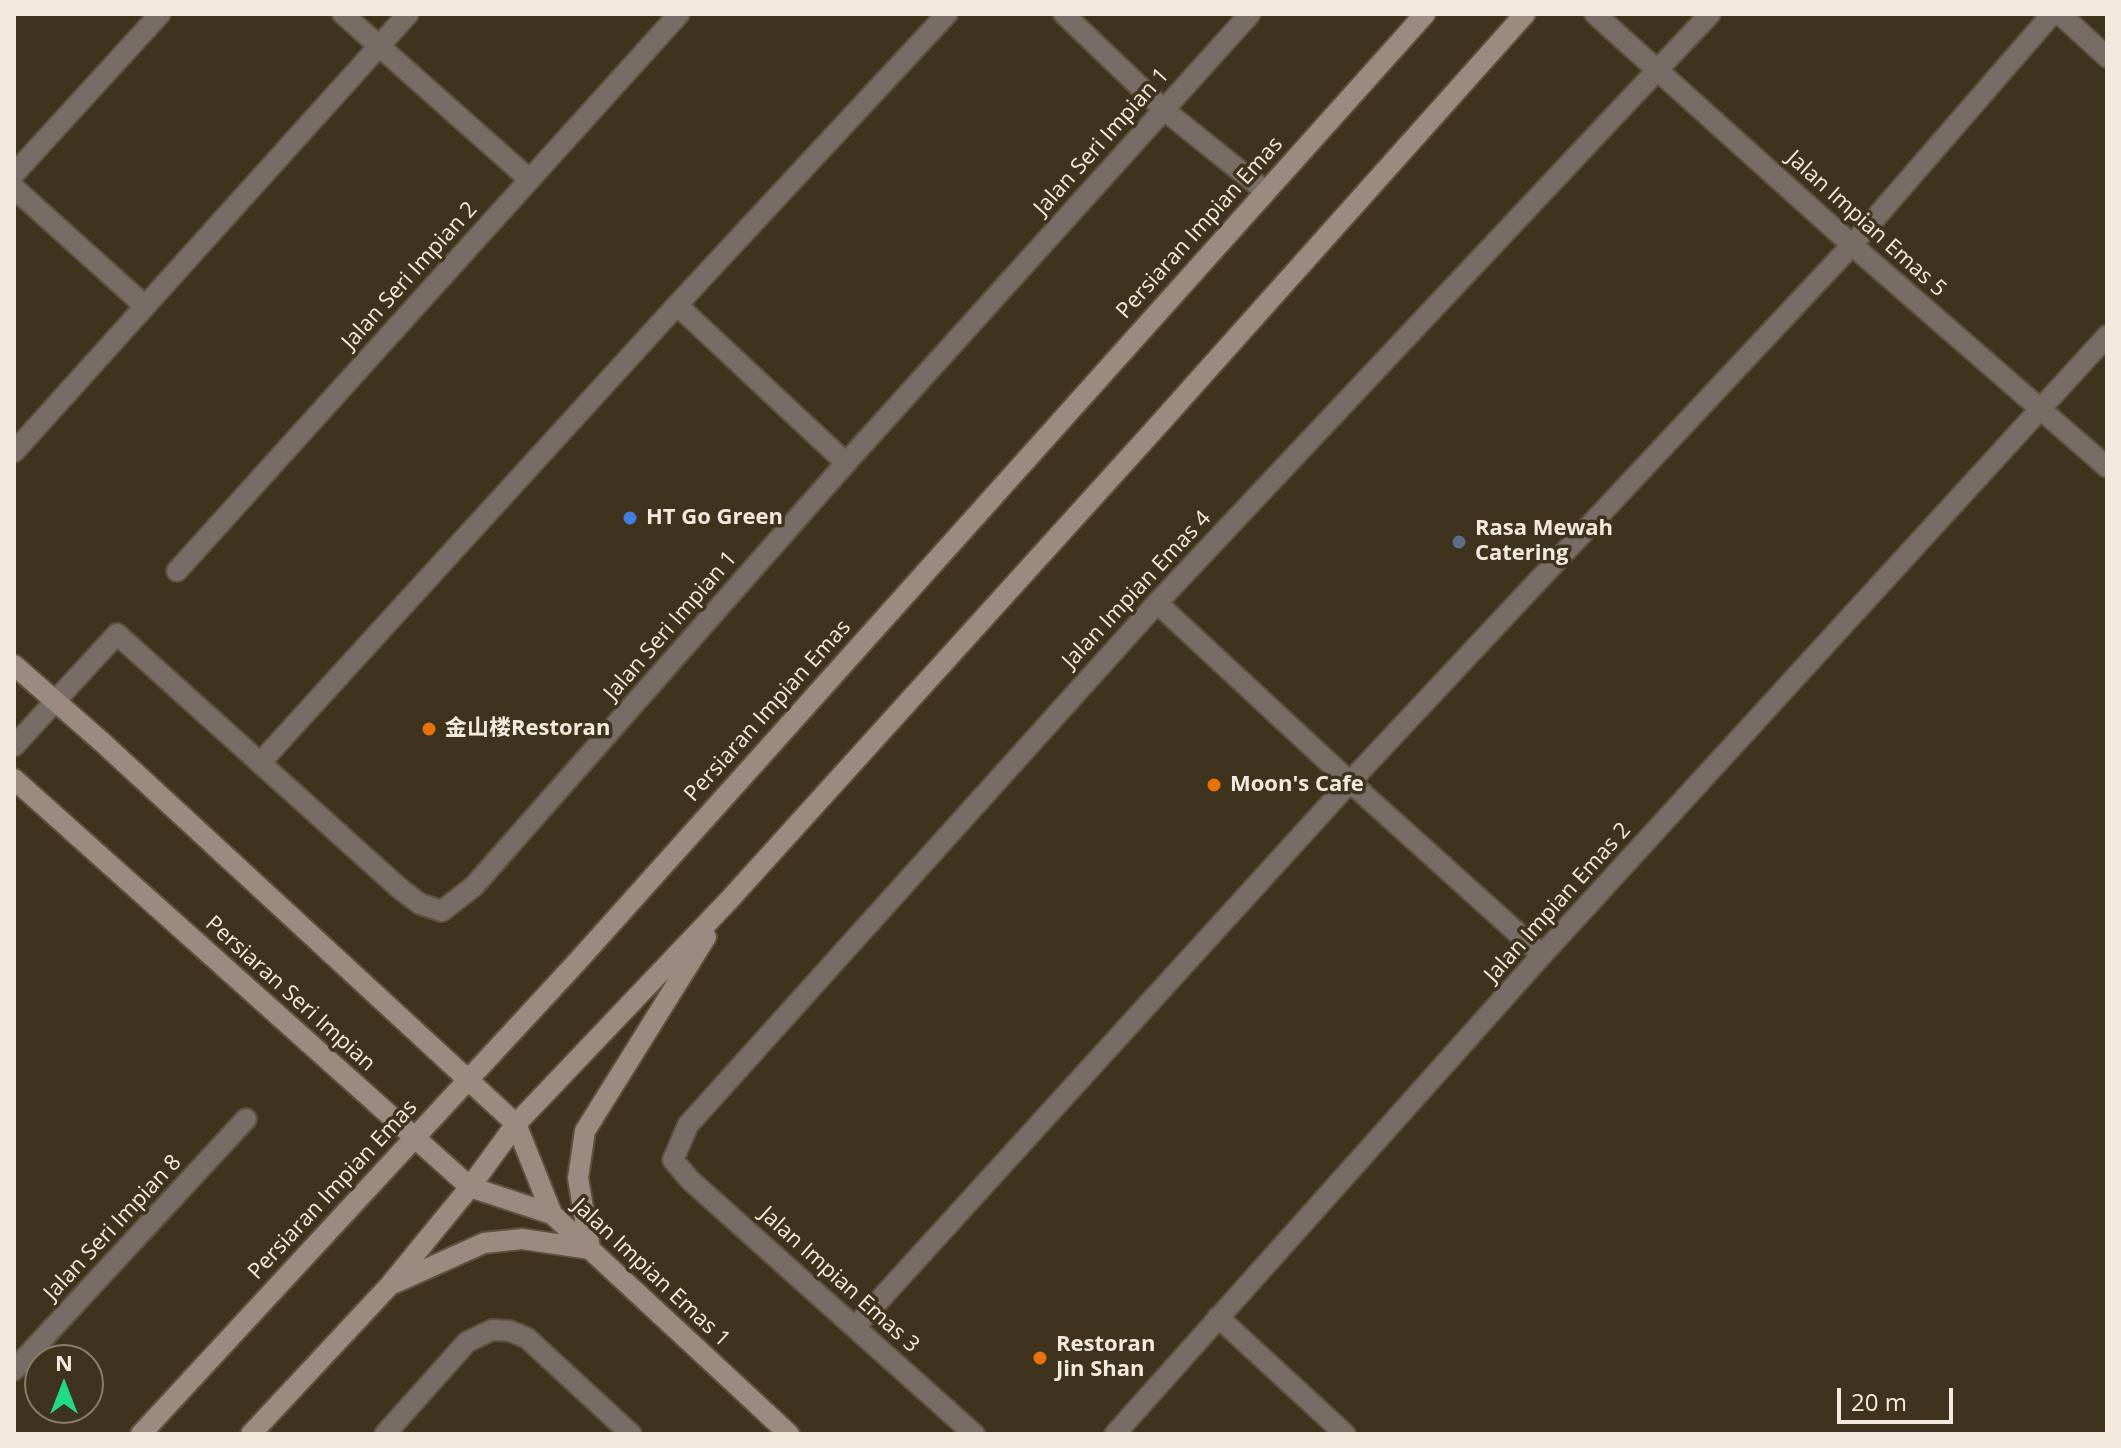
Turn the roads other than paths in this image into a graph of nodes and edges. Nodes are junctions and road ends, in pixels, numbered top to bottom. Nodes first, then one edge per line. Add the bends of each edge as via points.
1 (160, 14) edge
2 (343, 14) edge
3 (408, 14) edge
4 (679, 14) edge
5 (947, 14) edge
6 (1064, 14) edge
7 (1250, 14) edge
8 (1425, 14) edge
9 (1525, 14) edge
10 (1595, 14) edge
11 (1710, 14) edge
12 (2052, 14) edge
13 (2060, 14) edge
14 (379, 47) junction
15 (2107, 57) edge
16 (1659, 70) junction
17 (1163, 109) junction
18 (14, 174) edge
19 (529, 179) junction
20 (14, 188) edge
21 (1265, 191) junction
22 (1852, 245) junction
23 (677, 305) junction
24 (145, 306) junction
25 (2107, 336) edge
26 (2041, 409) junction
27 (14, 452) edge
28 (846, 463) junction
29 (2107, 467) edge
30 (177, 571) dead end
31 (1157, 603) junction
32 (14, 665) edge
33 (54, 702) junction
34 (14, 746) edge
35 (260, 763) junction
36 (14, 779) edge
37 (1350, 782) junction
38 (730, 899) junction
39 (1542, 955) junction
40 (467, 1079) junction
41 (246, 1119) dead end
42 (516, 1124) junction
43 (414, 1138) junction
44 (673, 1160) joint
45 (470, 1187) junction
46 (552, 1214) junction
47 (590, 1249) junction
48 (389, 1286) junction
49 (1218, 1317) junction
50 (856, 1326) junction
51 (14, 1370) edge
52 (141, 1434) edge
53 (251, 1434) edge
54 (385, 1434) edge
55 (631, 1434) edge
56 (789, 1434) edge
57 (974, 1434) edge
58 (1115, 1434) edge
59 (1345, 1434) edge

1 - 18 street
2 - 14 street
3 - 14 street
4 - 19 street, Jalan Seri Impian 2
5 - 23 street
6 - 17 street
7 - 17 street, Jalan Seri Impian 1
8 - 21 main road, Persiaran Impian Emas
9 - 38 main road
10 - 16 street, Jalan Impian Emas 5
11 - 16 street, Jalan Impian Emas 4
12 - 22 street
13 - 15 street
14 - 19 street
14 - 24 street
16 - 22 street, Jalan Impian Emas 5
16 - 31 street, Jalan Impian Emas 4
17 - 21 street
17 - 28 street, Jalan Seri Impian 1
19 - 30 street, Jalan Seri Impian 2
20 - 24 street
21 - 40 main road, Persiaran Impian Emas
22 - 26 street, Jalan Impian Emas 5
22 - 37 street
23 - 28 street
23 - 35 street
24 - 27 street
25 - 26 street, Jalan Impian Emas 2
26 - 29 street, Jalan Impian Emas 5
26 - 39 street, Jalan Impian Emas 2
28 - 35 street, Jalan Seri Impian 1 via 474,886 442,911 420,904 398,887
31 - 37 street
31 - 44 street, Jalan Impian Emas 4 via 688,1125
32 - 33 main road
33 - 34 street
33 - 35 street, Jalan Seri Impian 1 via 117,634
33 - 40 main road
36 - 43 main road, Persiaran Seri Impian
37 - 39 street
37 - 50 street
38 - 42 main road
38 - 47 main road via 585,1131 578,1178
39 - 49 street, Jalan Impian Emas 2
40 - 42 main road
40 - 43 main road, Persiaran Impian Emas
41 - 51 street, Jalan Seri Impian 8
42 - 45 main road
42 - 46 main road, Jalan Impian Emas 1
43 - 45 main road, Persiaran Seri Impian
43 - 52 main road, Persiaran Impian Emas
44 - 50 street, Jalan Impian Emas 3
45 - 46 main road, Persiaran Seri Impian
45 - 48 main road
46 - 47 main road, Jalan Impian Emas 1
47 - 48 main road via 522,1239 484,1243
47 - 56 main road, Jalan Impian Emas 1
48 - 53 main road
49 - 58 street, Jalan Impian Emas 2
49 - 59 street
50 - 57 street, Jalan Impian Emas 3
54 - 55 street via 467,1342 492,1330 527,1338

